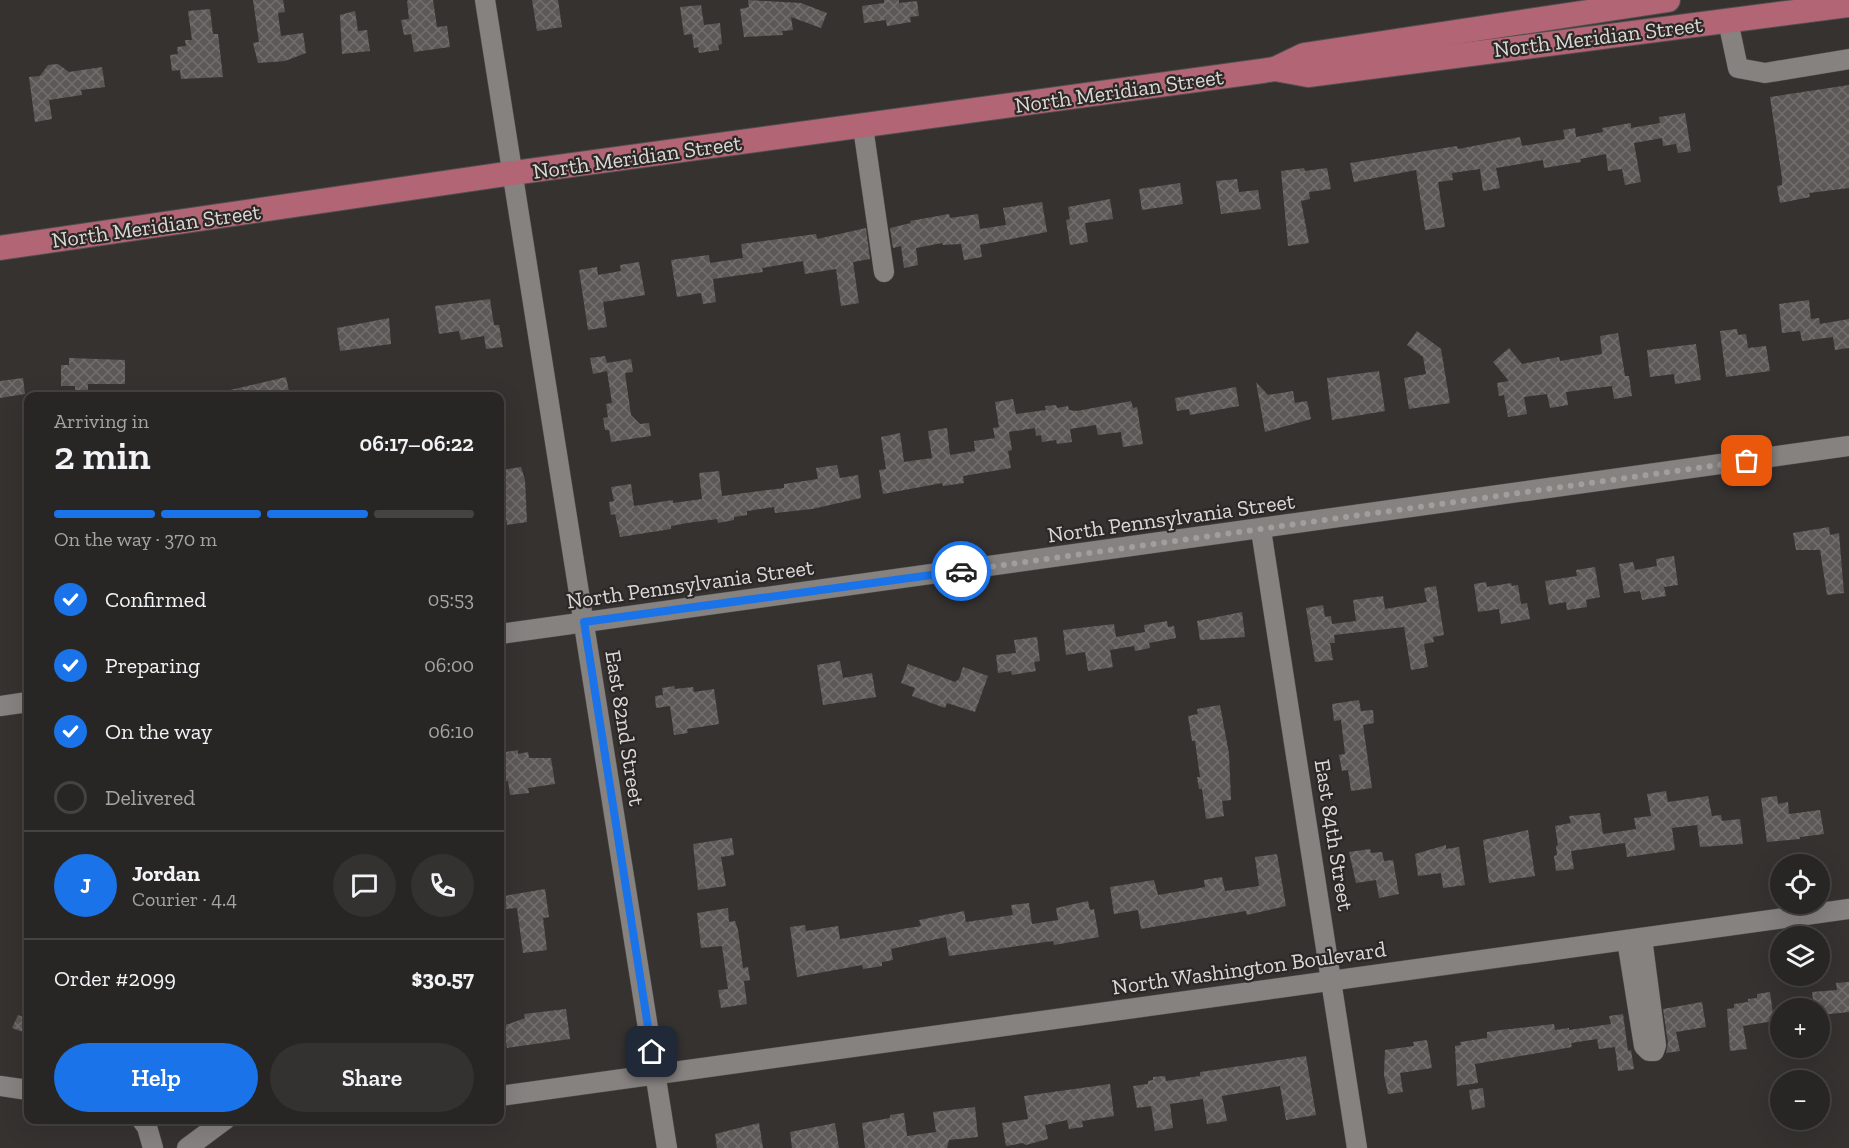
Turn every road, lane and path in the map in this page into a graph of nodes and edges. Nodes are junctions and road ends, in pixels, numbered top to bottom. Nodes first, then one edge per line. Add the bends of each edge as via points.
1 (485, 0) edge
2 (1668, 0) edge
3 (1849, 5) edge
4 (1728, 21) junction
5 (1849, 59) edge
6 (1275, 69) junction
7 (863, 127) junction
8 (513, 173) junction
9 (0, 249) edge
10 (884, 272) dead end
11 (1849, 446) edge
12 (1261, 530) junction
13 (584, 622) junction
14 (504, 633) edge
15 (24, 703) edge
16 (0, 706) edge
17 (1849, 909) edge
18 (1333, 981) junction
19 (656, 1074) junction
20 (0, 1086) edge
21 (24, 1089) edge
22 (504, 1095) edge
23 (145, 1124) edge
24 (219, 1124) edge
25 (153, 1148) edge
26 (187, 1148) edge
27 (667, 1148) edge
28 (1357, 1148) edge

1 - 8 street, East 82nd Street
2 - 6 main road, North Meridian Street via 1304,55
3 - 4 main road, North Meridian Street
4 - 5 street via 1738,68 1764,73
4 - 6 main road, North Meridian Street via 1308,75
6 - 7 main road, North Meridian Street
7 - 8 main road, North Meridian Street
7 - 10 street
8 - 9 main road, North Meridian Street
8 - 13 street, East 82nd Street
11 - 12 street, North Pennsylvania Street
12 - 13 street, North Pennsylvania Street
12 - 18 street, East 84th Street
13 - 14 street, North Pennsylvania Street
13 - 19 street, East 82nd Street
15 - 16 street
17 - 18 street, North Washington Boulevard
18 - 19 street, North Washington Boulevard
18 - 28 street, East 84th Street
19 - 22 street, North Washington Boulevard
19 - 27 street, East 82nd Street
20 - 21 street
23 - 25 street
24 - 26 street

